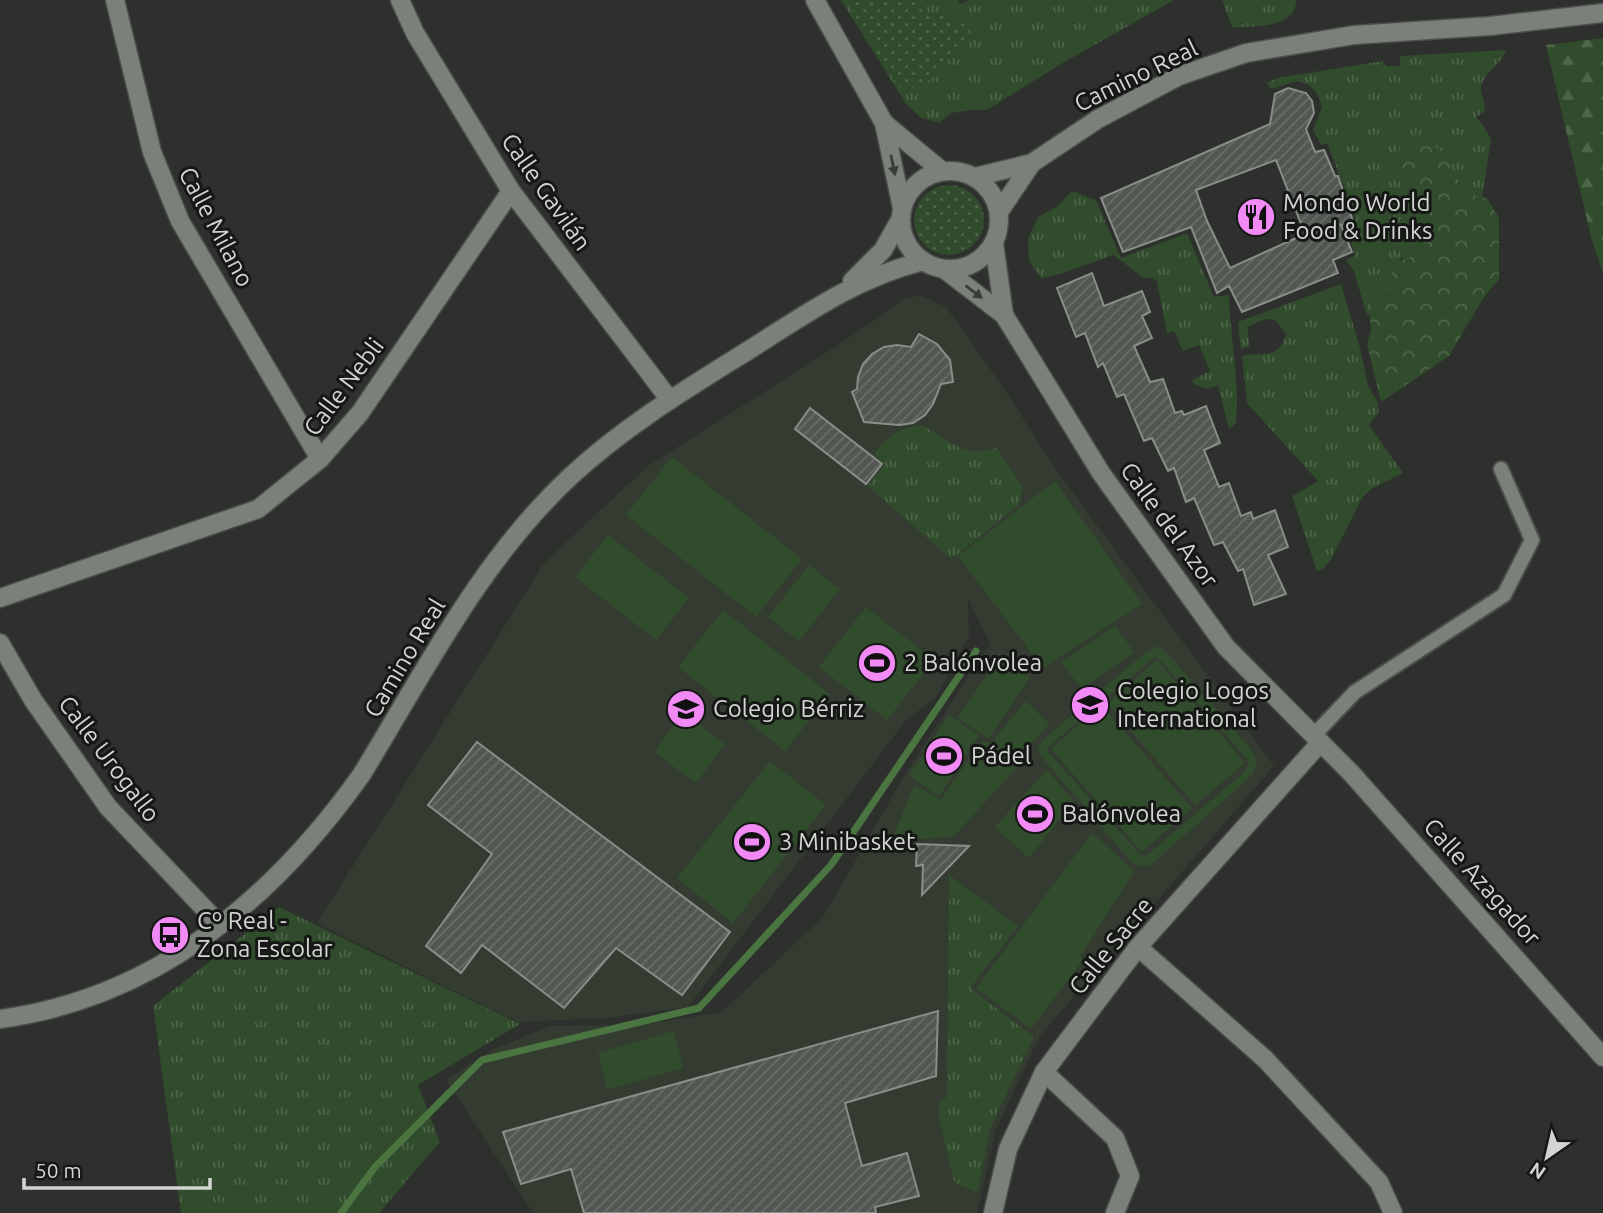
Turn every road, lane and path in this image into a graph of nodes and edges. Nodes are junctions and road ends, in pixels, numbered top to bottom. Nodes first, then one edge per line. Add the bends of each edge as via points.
1 (115, 0) edge
2 (400, 0) edge
3 (815, 0) edge
4 (1603, 13) edge
5 (884, 123) junction
6 (1032, 163) junction
7 (942, 171) junction
8 (975, 177) junction
9 (511, 191) junction
10 (999, 212) junction
11 (901, 214) junction
12 (993, 243) junction
13 (923, 261) junction
14 (943, 269) junction
15 (842, 291) junction
16 (1004, 315) junction
17 (670, 400) junction
18 (320, 459) junction
19 (1501, 469) dead end
20 (0, 598) edge
21 (0, 643) edge
22 (1317, 739) junction
23 (220, 925) junction
24 (1138, 947) junction
25 (0, 1019) edge
26 (1603, 1057) edge
27 (1044, 1072) junction
28 (993, 1213) edge
29 (1115, 1213) edge
30 (1393, 1213) edge

1 - 18 street, Calle Milano via 152,152 180,221
2 - 9 street, Calle Gavilán via 415,33
3 - 5 street
4 - 6 street, Camino Real via 1354,35 1246,53 1179,76 1098,119
5 - 7 street
5 -> 11 street
6 - 8 street, Camino Real
6 - 10 street, Camino Real
7 - 8 street
7 - 11 street via 917,183
8 - 10 street via 990,192
9 - 17 street, Calle Gavilán
9 - 18 street, Calle Nebli via 360,413
10 - 12 street
11 - 13 street via 906,243
11 - 15 street, Camino Real via 883,250
12 - 14 street via 972,264
12 - 16 street, Calle del Azor
13 - 14 street
13 - 15 street, Camino Real via 891,269
14 -> 16 street, Calle del Azor
15 - 17 street, Camino Real
16 - 22 street, Calle del Azor via 1101,473 1226,647
17 - 23 street, Camino Real via 571,476 526,524 480,581 342,802 287,867
18 - 20 street, Calle Nebli via 258,509
19 - 22 lane via 1532,540 1504,595 1355,692
21 - 23 street, Calle Urogallo via 33,700 108,807
22 - 24 street, Calle Sacre
22 - 26 street, Calle Azagador
23 - 25 street, Camino Real via 132,982 41,1012
24 - 27 street, Calle Sacre
24 - 30 street via 1265,1059 1379,1182
27 - 28 street, Calle Sacre via 1008,1149
27 - 29 street via 1115,1138 1130,1176

